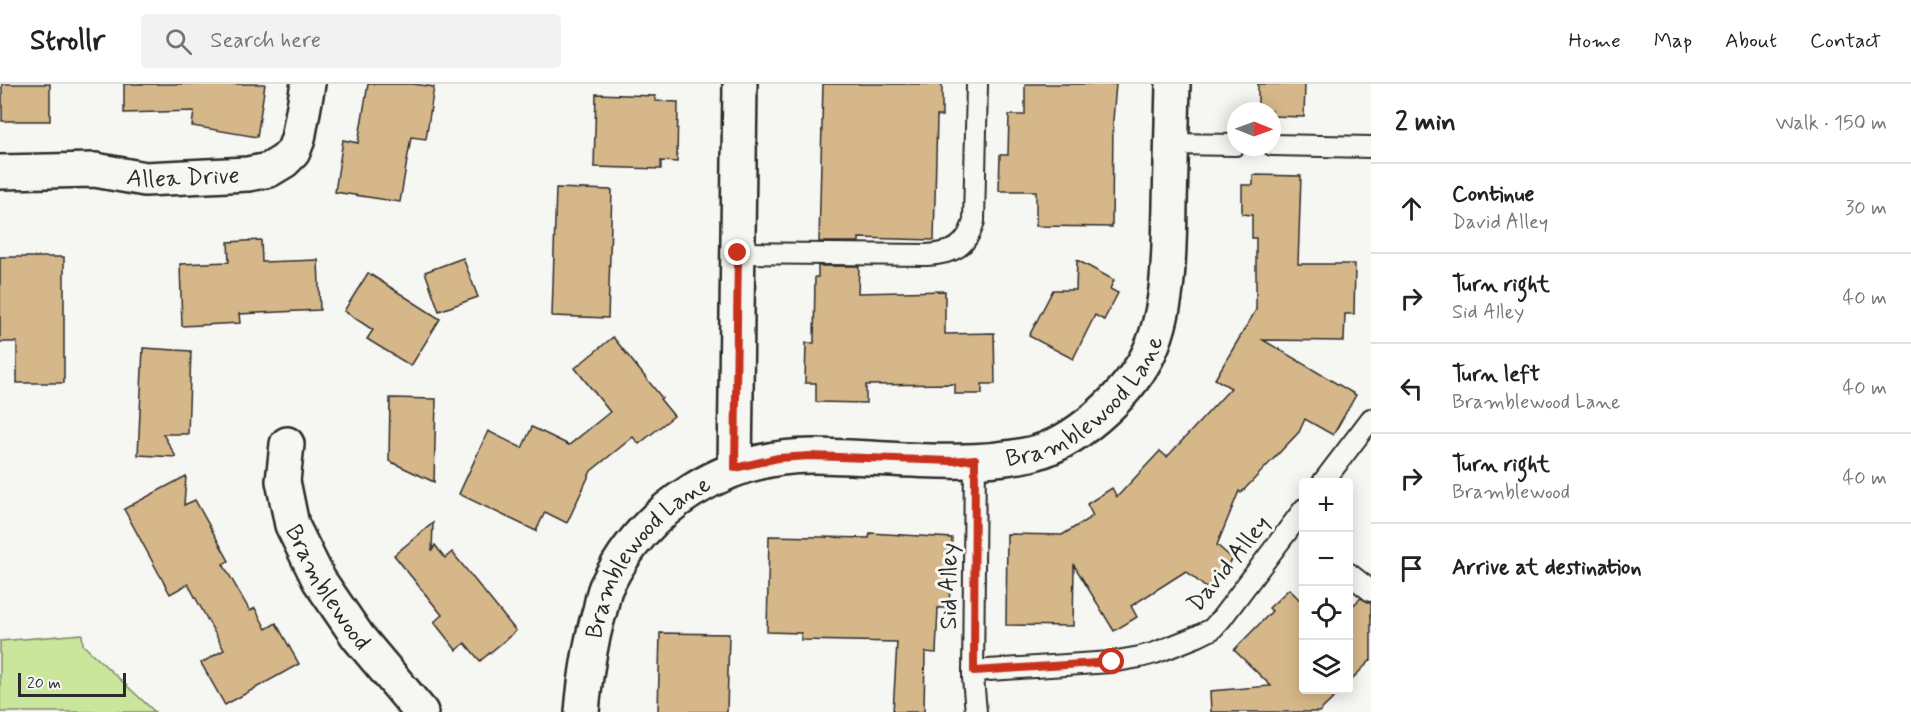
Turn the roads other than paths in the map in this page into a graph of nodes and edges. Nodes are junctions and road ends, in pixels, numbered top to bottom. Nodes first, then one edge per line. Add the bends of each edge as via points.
1 (308, 84) edge
2 (740, 84) edge
3 (977, 84) edge
4 (1173, 84) edge
5 (1172, 144) junction
6 (1227, 145) edge
7 (1281, 145) edge
8 (1371, 147) edge
9 (0, 172) edge
10 (738, 253) junction
11 (1371, 419) edge
12 (287, 444) dead end
13 (975, 459) junction
14 (735, 468) junction
15 (1327, 478) edge
16 (1297, 531) edge
17 (1353, 577) edge
18 (1371, 591) edge
19 (974, 671) junction
20 (421, 712) edge
21 (582, 712) edge
22 (976, 712) edge

1 - 9 street, Allea Drive via 293,152 268,170 146,179 95,170
2 - 10 street
3 - 10 lane via 974,221 955,250 927,255
4 - 5 street, Bramblewood Lane
5 - 6 lane
5 - 13 street, Bramblewood Lane via 1168,271 1159,323 1143,364 1127,389 1095,419 1062,441 1032,453
7 - 8 lane
10 - 14 street
11 - 15 lane
12 - 20 street, Bramblewood via 283,481 292,525 319,580 358,637
13 - 14 street, Bramblewood Lane via 810,456 778,458
13 - 19 lane, Sid Alley
14 - 21 street, Bramblewood Lane via 692,490 659,514 626,553 606,586 593,632
16 - 19 lane, David Alley via 1212,629 1198,636 1155,653 1112,662
17 - 18 lane
19 - 22 lane, Sid Alley

